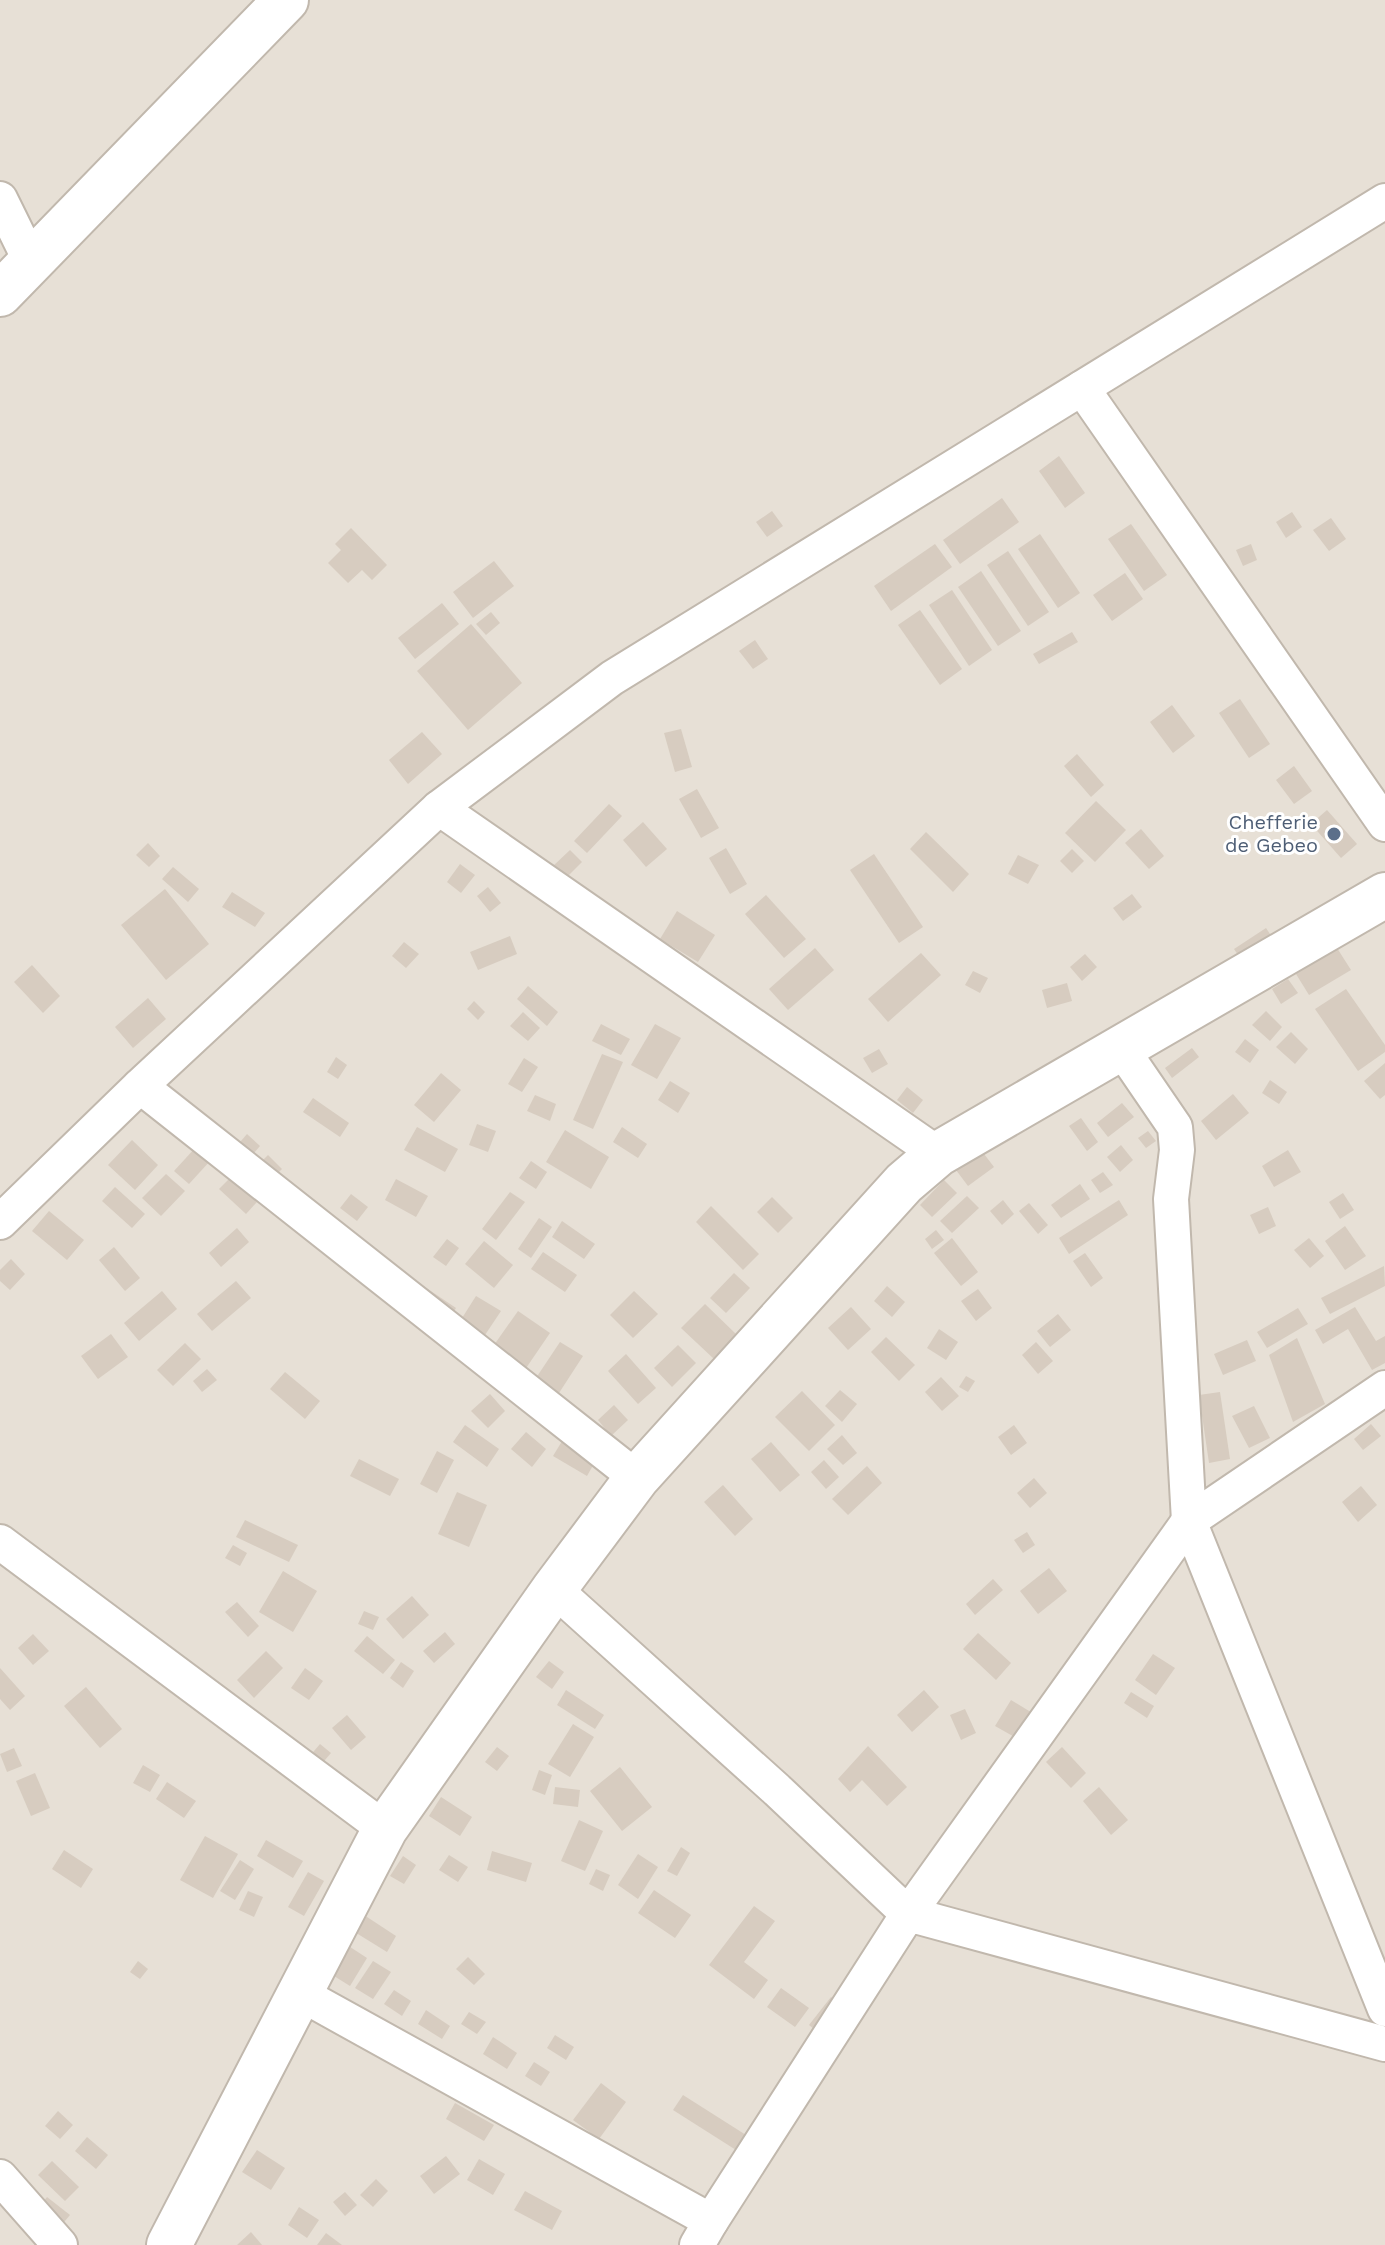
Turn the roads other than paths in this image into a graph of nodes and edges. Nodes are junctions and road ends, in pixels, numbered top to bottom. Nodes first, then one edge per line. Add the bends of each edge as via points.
1 (286, 0) edge
2 (0, 199) edge
3 (1385, 201) edge
4 (31, 262) junction
5 (0, 294) edge
6 (1082, 388) junction
7 (439, 808) junction
8 (1385, 824) edge
9 (1385, 895) edge
10 (1121, 1048) junction
11 (140, 1086) junction
12 (938, 1154) junction
13 (0, 1222) edge
14 (1385, 1388) edge
15 (637, 1478) junction
16 (1189, 1521) junction
17 (0, 1542) edge
18 (554, 1589) junction
19 (385, 1829) junction
20 (908, 1914) junction
21 (301, 1994) junction
22 (1385, 2009) edge
23 (1385, 2044) edge
24 (0, 2177) edge
25 (704, 2233) edge
26 (60, 2245) edge
27 (169, 2245) edge

1 - 4 street
2 - 4 street
3 - 6 street
4 - 5 street
6 - 7 street via 612,678
6 - 8 street
7 - 11 street
7 - 12 street
9 - 10 street
10 - 12 street
10 - 16 street via 1175,1127 1171,1199
11 - 13 street
11 - 15 street
12 - 15 street via 904,1183
14 - 16 street
15 - 18 street
16 - 20 street
16 - 22 street
17 - 19 street
18 - 19 street
18 - 20 street
19 - 21 street
20 - 23 street
20 - 25 street
21 - 25 street
21 - 27 street
24 - 26 street

